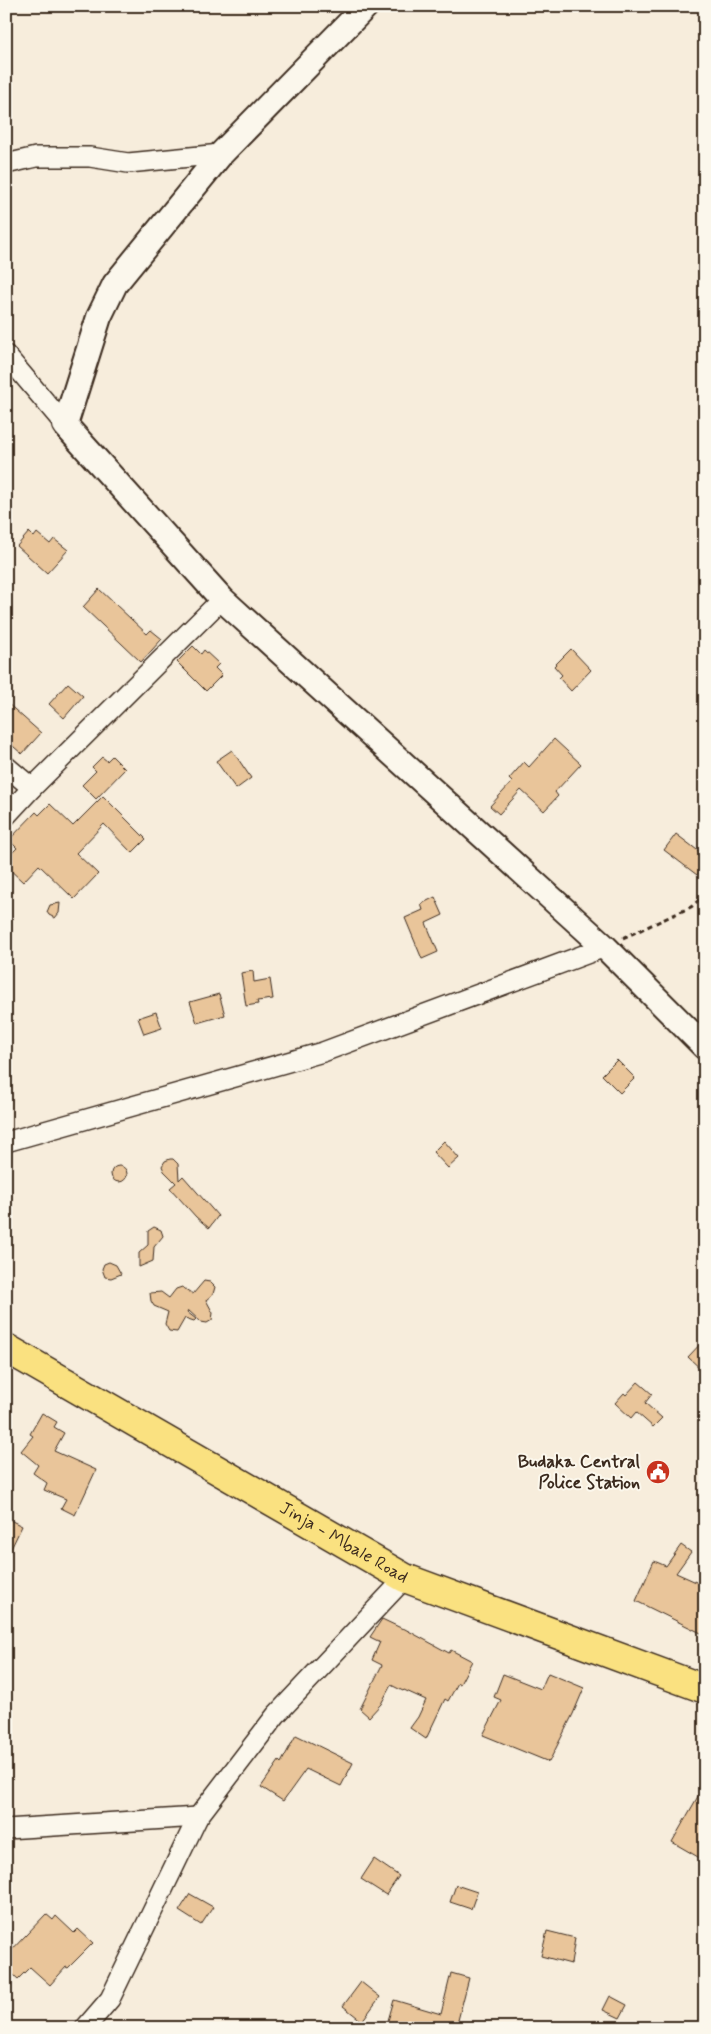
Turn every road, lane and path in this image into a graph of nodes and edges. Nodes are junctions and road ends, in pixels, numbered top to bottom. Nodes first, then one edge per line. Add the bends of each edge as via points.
1 (366, 6) edge
2 (221, 154) junction
3 (6, 164) edge
4 (6, 355) edge
5 (65, 425) junction
6 (222, 599) junction
7 (6, 766) edge
8 (32, 788) junction
9 (6, 816) edge
10 (705, 895) edge
11 (605, 946) junction
12 (705, 1047) edge
13 (6, 1142) edge
14 (6, 1348) edge
15 (406, 1578) junction
16 (705, 1689) edge
17 (198, 1817) junction
18 (6, 1829) edge
19 (85, 2028) edge

1 - 2 street
2 - 3 street via 128,164 90,158 36,157
2 - 5 street via 115,284 99,317
4 - 5 street
5 - 6 street
6 - 8 street
6 - 11 street
7 - 8 street
8 - 9 street
10 - 11 path via 691,907
11 - 12 street
11 - 13 street via 323,1052
14 - 15 main road, Jinja - Mbale Road
15 - 16 main road, Jinja - Mbale Road
15 - 17 street via 276,1715
17 - 18 street
17 - 19 street via 110,1999

